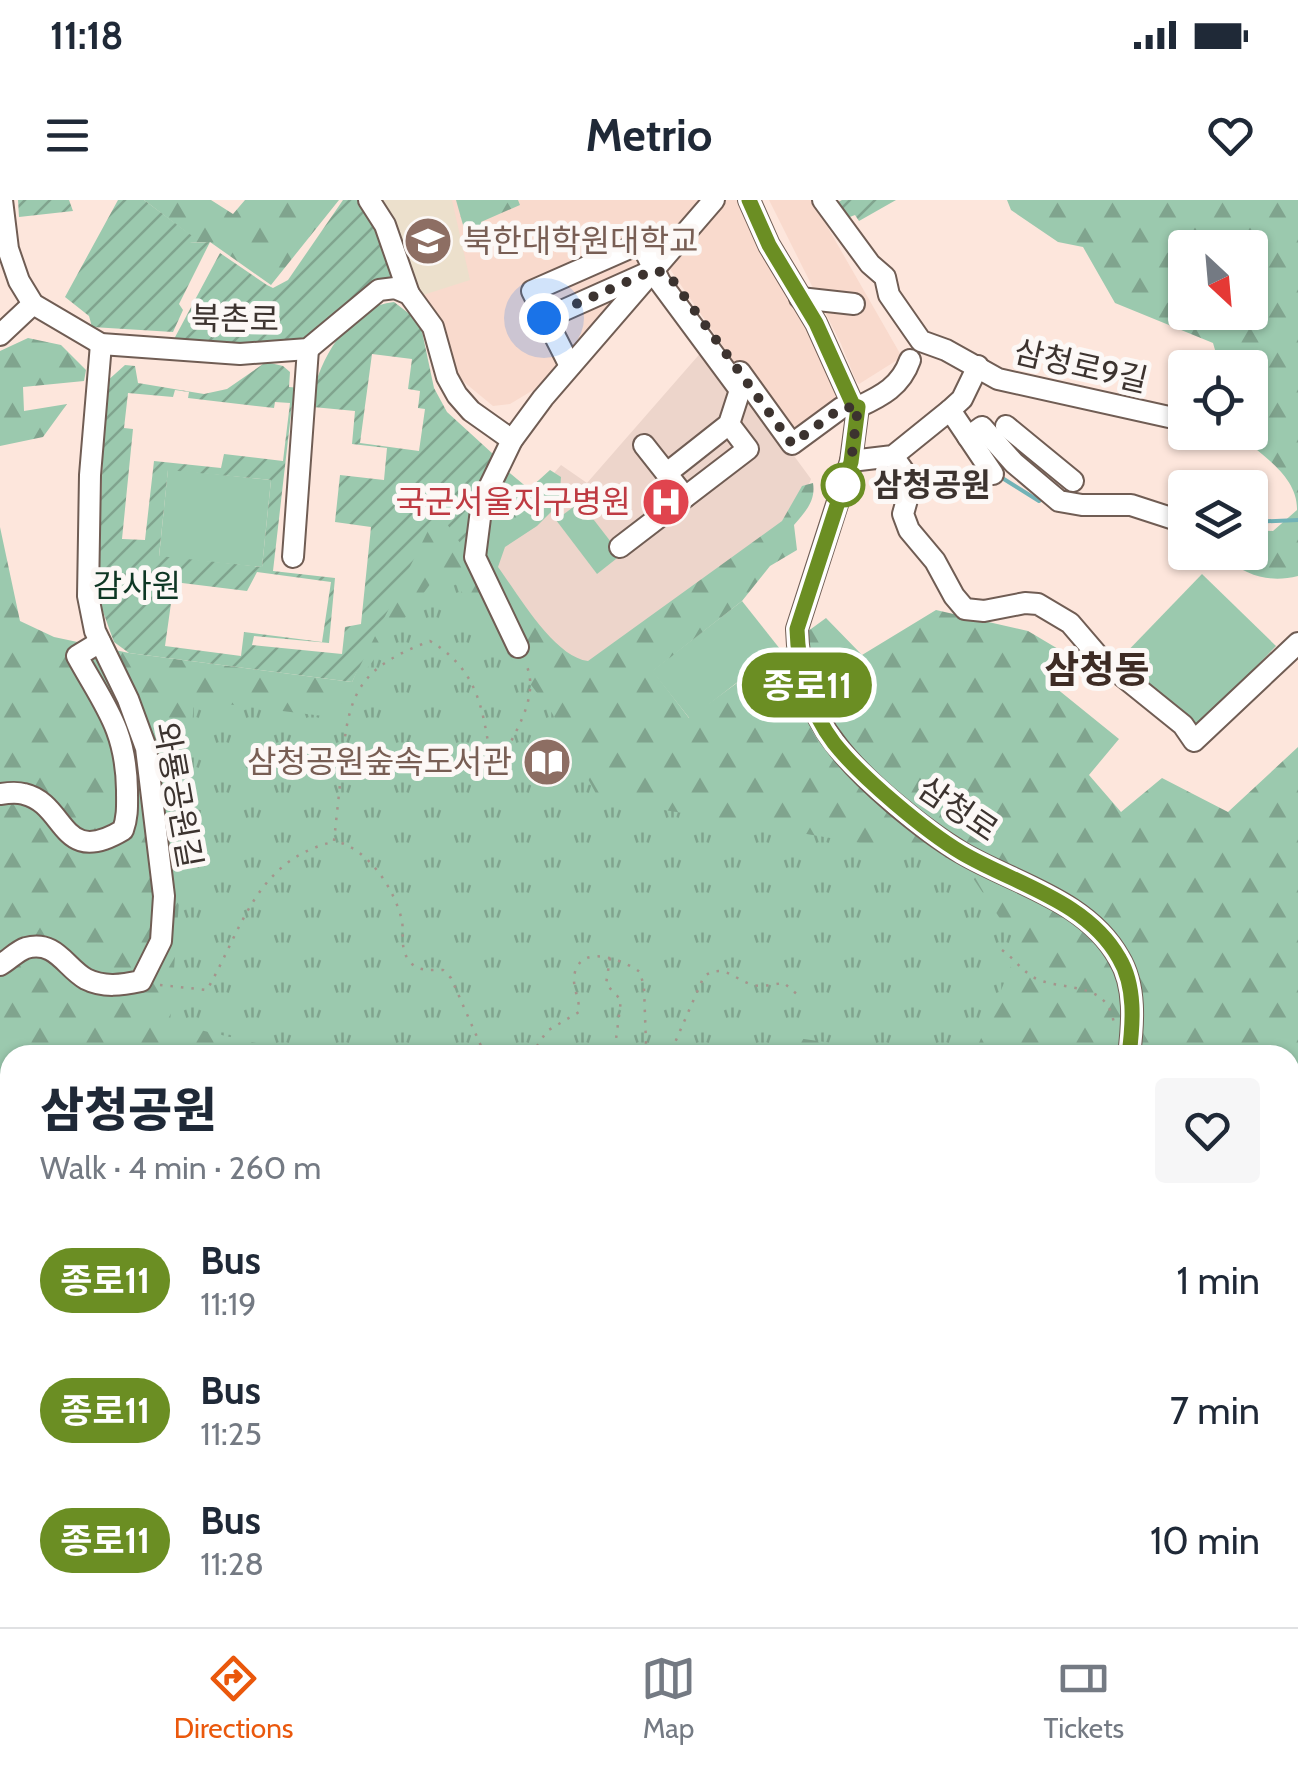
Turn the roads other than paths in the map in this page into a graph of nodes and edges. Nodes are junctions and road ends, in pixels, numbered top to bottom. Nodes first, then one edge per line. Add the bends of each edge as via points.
1 (2, 200) edge
2 (369, 200) edge
3 (714, 200) edge
4 (749, 200) edge
5 (823, 200) edge
6 (654, 270) junction
7 (409, 294) junction
8 (800, 298) junction
9 (33, 304) junction
10 (854, 304) dead end
11 (544, 318) junction
12 (0, 335) edge
13 (101, 344) junction
14 (308, 349) junction
15 (910, 360) dead end
16 (570, 366) junction
17 (978, 366) junction
18 (856, 406) junction
19 (950, 410) junction
20 (1168, 417) edge
21 (729, 424) junction
22 (1006, 426) dead end
23 (968, 437) junction
24 (512, 440) junction
25 (644, 445) dead end
26 (893, 456) junction
27 (851, 462) junction
28 (666, 473) junction
29 (993, 474) dead end
30 (1073, 482) dead end
31 (685, 497) junction
32 (1168, 517) edge
33 (620, 547) dead end
34 (293, 557) dead end
35 (100, 642) junction
36 (1298, 642) edge
37 (518, 647) road end
38 (0, 794) edge
39 (0, 966) edge
40 (1130, 1045) edge

1 - 9 street via 8,249
2 - 7 street via 385,224
3 - 6 street
4 - 8 street
5 - 17 street, 삼청로9길 via 885,277 888,295 921,340
6 - 11 street
6 - 11 street via 640,243 532,291
6 - 16 street
6 - 18 street via 668,274 792,444 841,408
6 - 21 street via 740,390
7 - 14 street, 북촌로 via 379,290
7 - 24 street via 433,327 457,395
8 - 10 street
8 - 18 street
9 - 12 street
9 - 13 street, 북촌로
11 - 16 street
13 - 14 street, 북촌로 via 240,354
13 - 35 street, 와룡공원길 via 88,596
14 - 34 street
15 - 18 street via 887,394
16 - 24 street
17 - 19 street
17 - 20 street, 삼청로9길 via 998,379
18 - 27 street, 삼청로
19 - 23 street
19 - 26 street
21 - 28 street
21 - 31 street via 748,449
22 - 30 street
23 - 29 street
23 - 32 street via 982,427 1059,501 1131,505
24 - 37 street via 482,502 475,557
25 - 28 street
26 - 27 street
26 - 36 street via 907,476 902,514 908,530 965,609 1038,604 1070,623 1194,741
27 - 40 street, 삼청로 via 797,629 811,701 834,743 895,803 960,852 1063,903 1107,940 1132,998
28 - 31 street
31 - 33 street
35 - 38 street via 76,656 124,745 123,830 84,842 36,799
35 - 39 street, 와룡공원길 via 146,748 164,896 161,941 140,980 117,986 85,978 54,950 39,946

